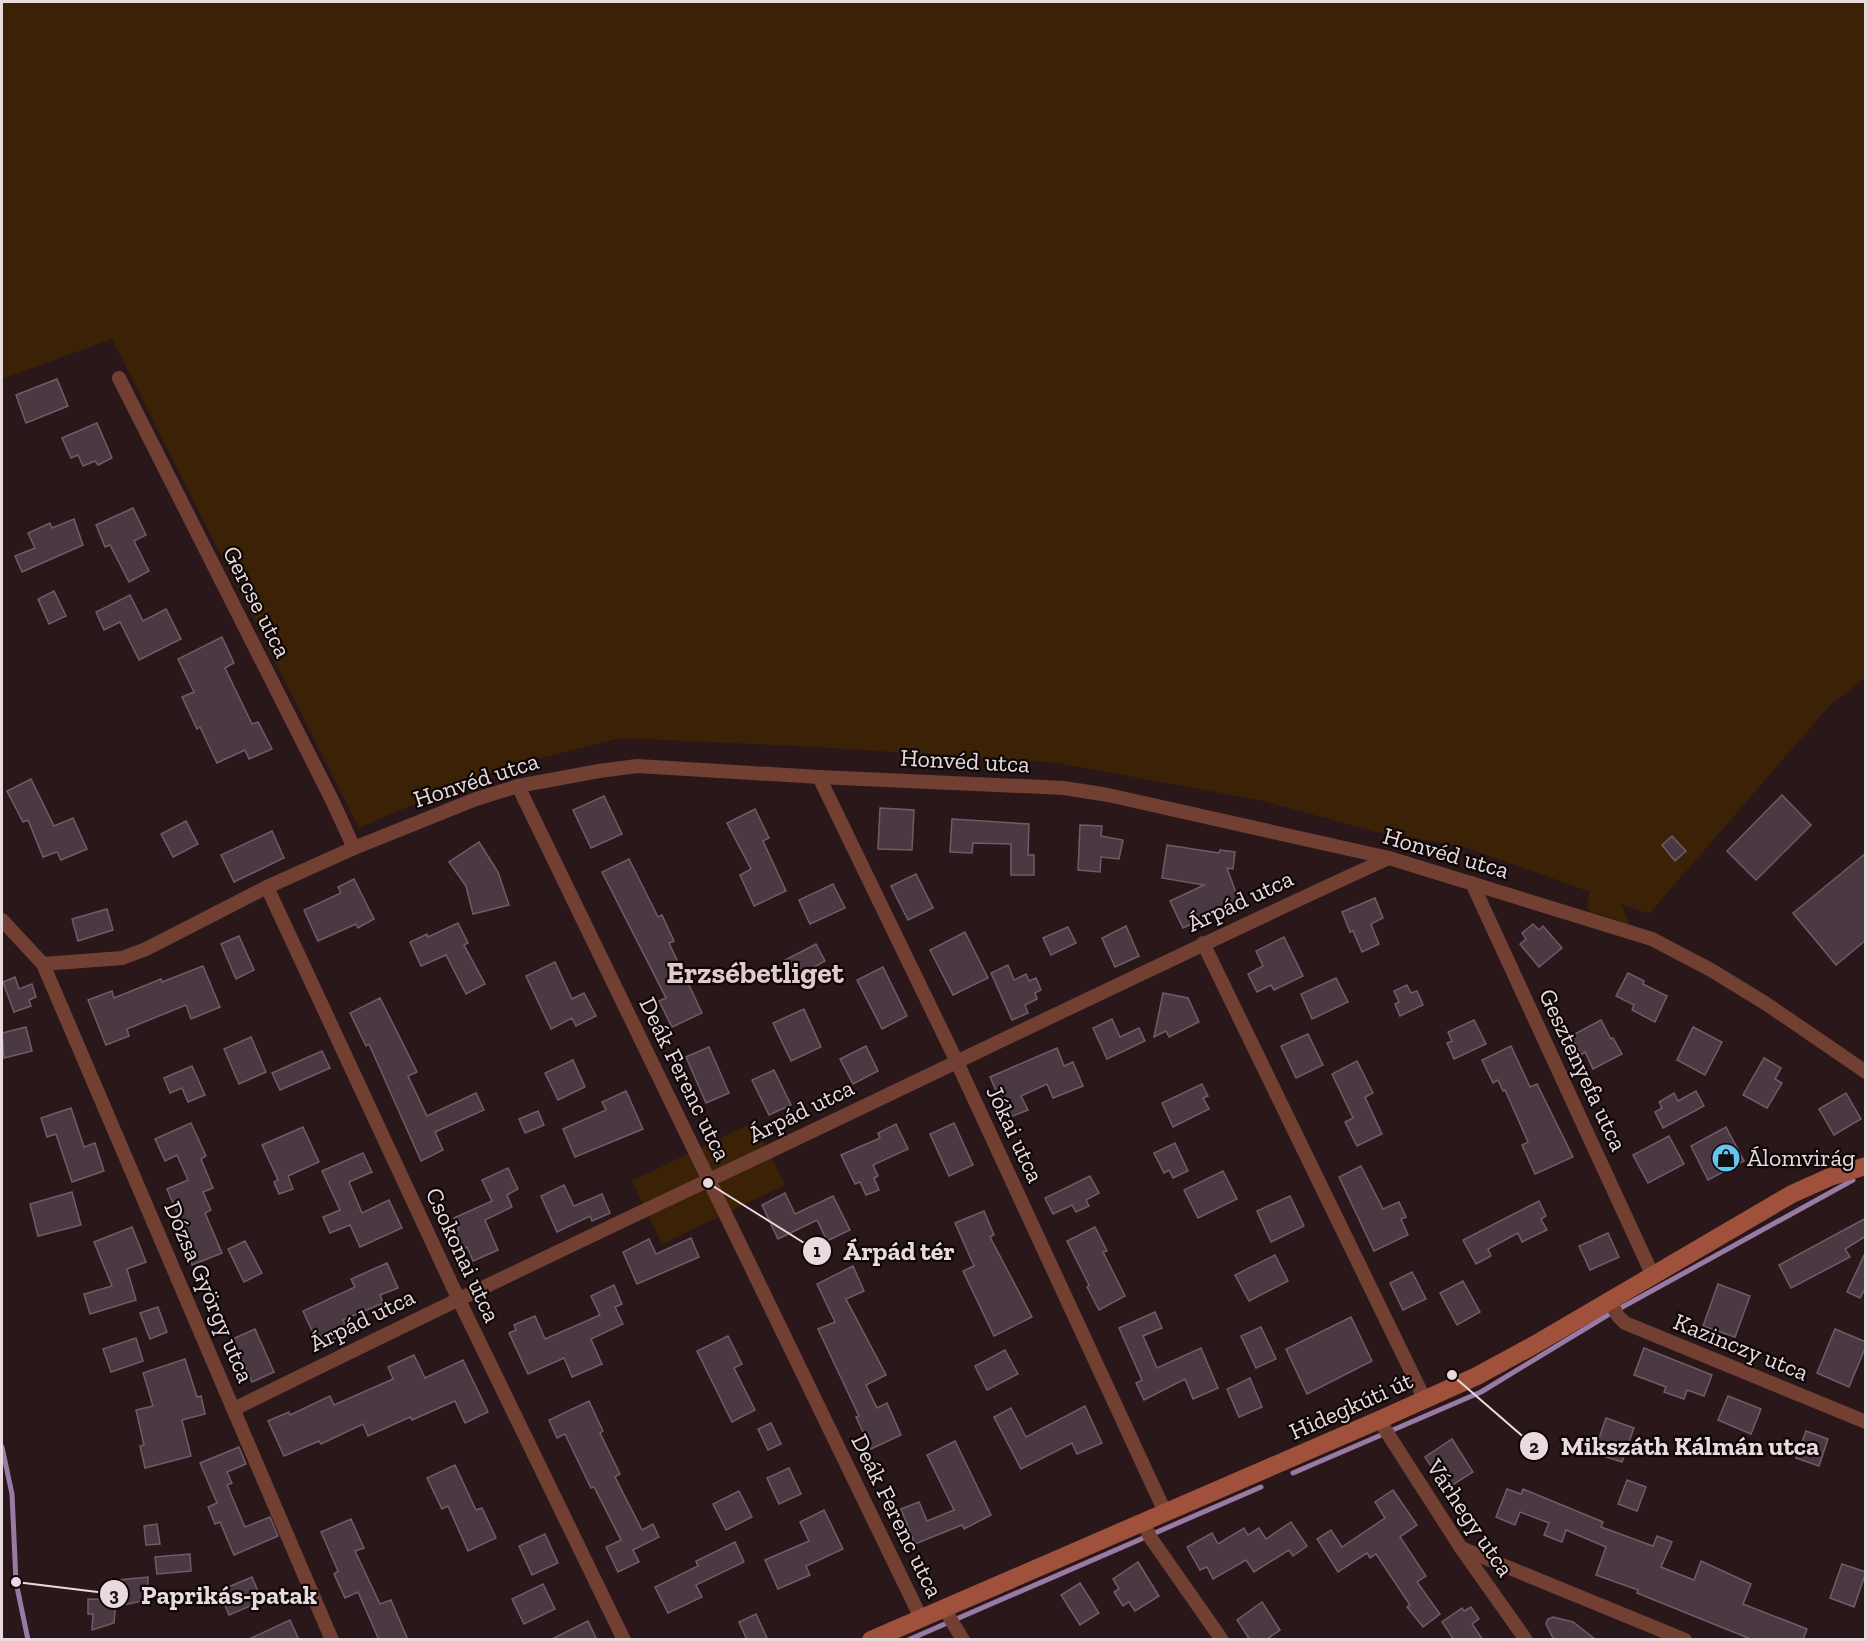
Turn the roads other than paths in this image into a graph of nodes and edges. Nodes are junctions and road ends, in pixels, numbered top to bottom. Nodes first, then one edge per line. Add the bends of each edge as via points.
1 (119, 378) dead end
2 (819, 777) junction
3 (518, 786) junction
4 (354, 848) junction
5 (1389, 858) junction
6 (1472, 883) junction
7 (267, 887) junction
8 (2, 920) edge
9 (1203, 943) junction
10 (43, 964) junction
11 (956, 1060) junction
12 (1866, 1072) edge
13 (1866, 1166) edge
14 (709, 1180) junction
15 (1653, 1276) junction
16 (458, 1298) junction
17 (1613, 1307) junction
18 (1425, 1400) junction
19 (234, 1408) junction
20 (1866, 1422) edge
21 (1384, 1428) junction
22 (1165, 1512) junction
23 (1146, 1530) junction
24 (1461, 1548) junction
25 (948, 1616) junction
26 (921, 1618) junction
27 (332, 1640) edge
28 (624, 1640) edge
29 (871, 1640) edge
30 (963, 1640) edge
31 (1222, 1640) edge
32 (1526, 1640) edge
33 (1685, 1640) edge

1 - 4 street, Gercse utca
2 - 3 street, Honvéd utca via 637,766
2 - 5 street, Honvéd utca via 1064,788
2 - 11 street, Jókai utca
3 - 4 street, Honvéd utca
3 - 14 street, Deák Ferenc utca
4 - 7 street, Honvéd utca
5 - 6 street, Honvéd utca
5 - 9 street, Árpád utca
6 - 12 street, Honvéd utca via 1652,939 1765,1003
6 - 15 street, Gesztenyefa utca
7 - 10 street, Honvéd utca via 122,958
7 - 16 street, Csokonai utca
8 - 10 street, Dózsa György utca
9 - 11 street, Árpád utca
9 - 18 street
10 - 19 street, Dózsa György utca
11 - 14 street, Árpád utca
11 - 22 street, Jókai utca
13 - 15 main road, Hidegkúti út via 1792,1194
14 - 16 street, Árpád utca
14 - 26 street, Deák Ferenc utca
15 - 17 main road, Hidegkúti út
16 - 19 street, Árpád utca
16 - 28 street, Csokonai utca
17 - 18 main road, Hidegkúti út
17 - 20 street, Kazinczy utca via 1625,1323
18 - 21 main road, Hidegkúti út
19 - 27 street, Dózsa György utca
21 - 22 main road, Hidegkúti út
21 - 24 street, Várhegy utca
22 - 23 main road, Hidegkúti út
23 - 25 main road, Hidegkúti út
23 - 31 street
24 - 32 street, Várhegy utca
24 - 33 street
25 - 26 main road, Hidegkúti út
25 - 30 street
26 - 29 main road, Hidegkúti út

